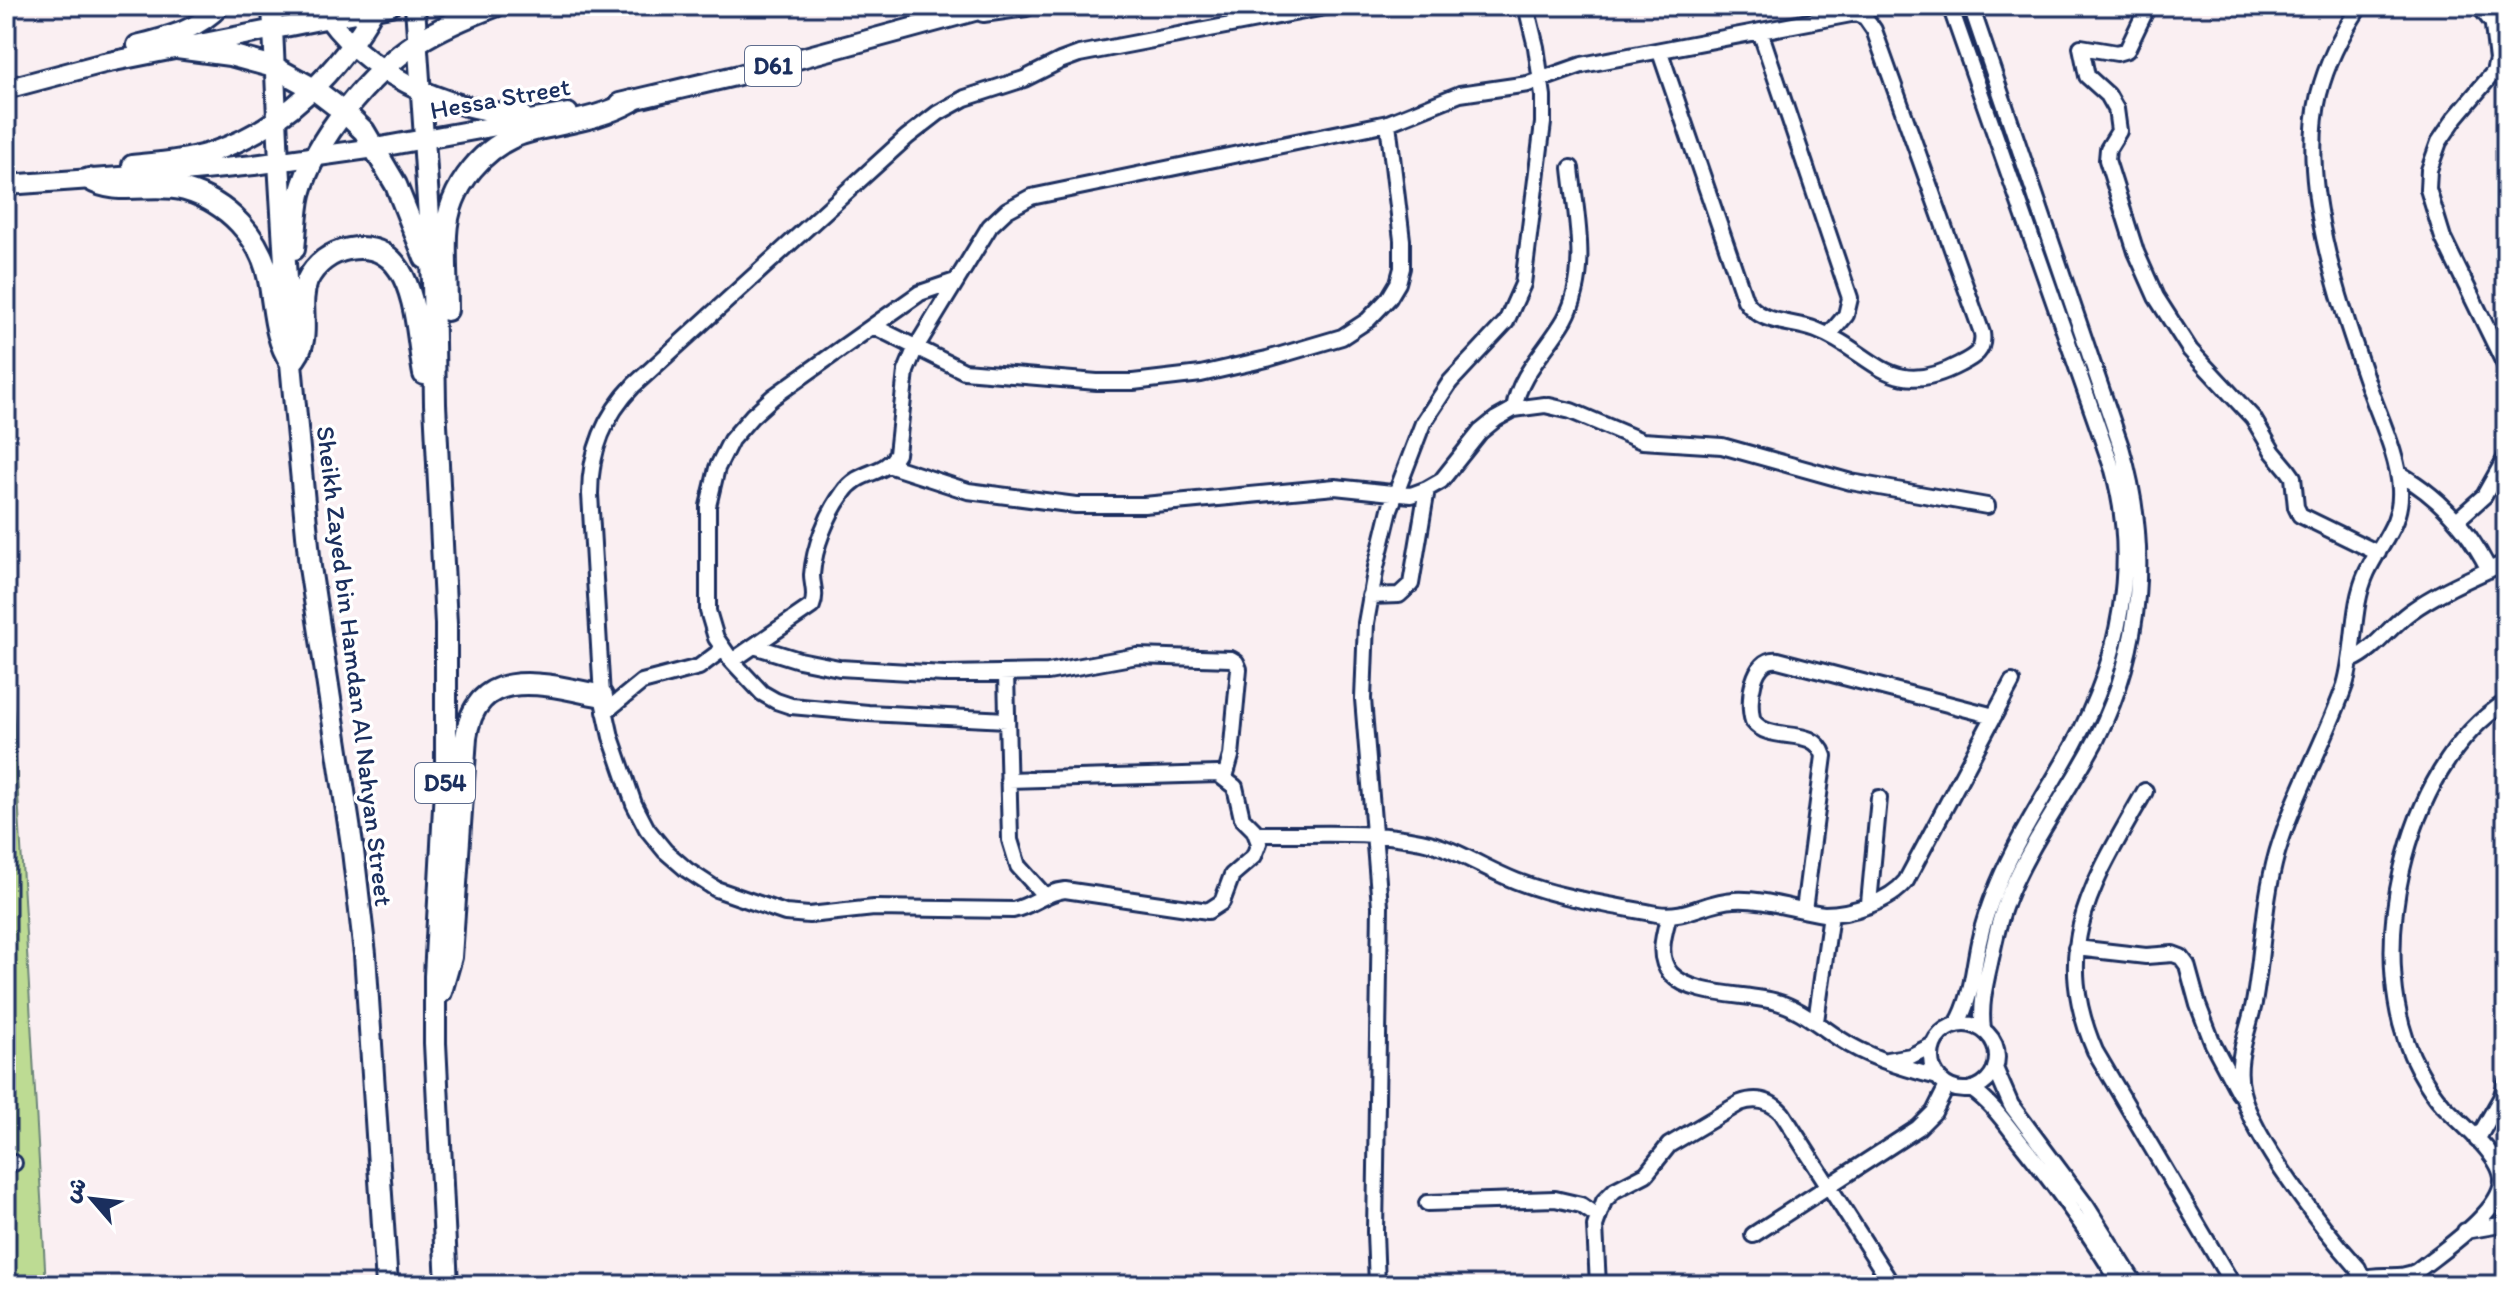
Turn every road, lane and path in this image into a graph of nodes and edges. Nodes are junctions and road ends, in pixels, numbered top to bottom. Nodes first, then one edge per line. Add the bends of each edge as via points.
1 (220, 6) edge
2 (272, 6) edge
3 (415, 6) edge
4 (495, 6) edge
5 (993, 6) edge
6 (1026, 6) edge
7 (1330, 6) edge
8 (1526, 6) edge
9 (1950, 6) edge
10 (1971, 6) edge
11 (2148, 6) edge
12 (2360, 6) edge
13 (2479, 6) edge
14 (380, 7) edge
15 (324, 12) edge
16 (972, 12) junction
17 (2493, 26) junction
18 (272, 29) junction
19 (1760, 31) junction
20 (2506, 40) edge
21 (352, 43) junction
22 (417, 43) junction
23 (177, 48) junction
24 (1660, 52) junction
25 (2496, 55) junction
26 (104, 63) junction
27 (274, 67) junction
28 (383, 69) junction
29 (2506, 72) edge
30 (1541, 80) junction
31 (6, 89) edge
32 (314, 89) junction
33 (419, 89) junction
34 (632, 101) junction
35 (344, 112) junction
36 (551, 116) junction
37 (276, 118) junction
38 (1388, 123) junction
39 (424, 138) junction
40 (375, 148) junction
41 (316, 157) junction
42 (279, 162) junction
43 (1571, 168) dead end
44 (89, 179) junction
45 (6, 185) edge
46 (433, 281) junction
47 (955, 281) junction
48 (288, 305) junction
49 (873, 326) junction
50 (1829, 335) junction
51 (915, 349) junction
52 (291, 363) junction
53 (2506, 367) edge
54 (435, 404) junction
55 (1514, 409) junction
56 (2506, 457) edge
57 (888, 465) junction
58 (2398, 473) junction
59 (1427, 489) junction
60 (1395, 495) junction
61 (1987, 506) dead end
62 (2457, 520) junction
63 (2378, 553) junction
64 (2506, 562) edge
65 (2489, 570) junction
66 (1370, 596) junction
67 (754, 646) junction
68 (727, 655) junction
69 (2352, 660) junction
70 (1006, 673) junction
71 (2012, 682) dead end
72 (2506, 702) edge
73 (604, 704) junction
74 (1994, 716) junction
75 (1007, 720) junction
76 (1225, 777) junction
77 (1008, 780) junction
78 (2145, 791) dead end
79 (1879, 798) dead end
80 (1257, 834) junction
81 (1376, 836) junction
82 (1044, 895) junction
83 (1869, 903) junction
84 (1804, 910) junction
85 (1831, 914) junction
86 (1669, 915) junction
87 (2506, 938) edge
88 (2076, 948) junction
89 (2506, 991) edge
90 (435, 1002) junction
91 (1816, 1021) junction
92 (1957, 1024) junction
93 (1983, 1029) junction
94 (1933, 1045) junction
95 (1887, 1060) junction
96 (1995, 1068) junction
97 (1942, 1081) junction
98 (2506, 1083) edge
99 (1971, 1089) junction
100 (2244, 1101) junction
101 (2477, 1140) junction
102 (1829, 1186) junction
103 (1427, 1203) dead end
104 (1597, 1216) junction
105 (2506, 1224) edge
106 (2465, 1231) junction
107 (1753, 1235) dead end
108 (448, 1279) edge
109 (2362, 1282) edge
110 (387, 1285) edge
111 (1377, 1285) edge
112 (1598, 1285) edge
113 (1892, 1285) edge
114 (2121, 1285) edge
115 (2136, 1285) edge
116 (2233, 1285) edge

1 - 26 main road via 189,29 128,48
2 - 18 main road, Sheikh Zayed bin Hamdan Al Nahyan Street
3 - 22 main road, Sheikh Zayed bin Hamdan Al Nahyan Street / D54
4 - 22 highway
5 - 16 main road, Hessa Street / D61
6 - 16 main road
7 - 73 street via 1079,54 951,105 907,137 634,385 604,425 591,472
8 - 30 street
9 - 92 street via 2113,470 2126,559 2120,618 2104,677 2082,730 1999,881
10 - 93 street via 2121,447 2133,493 2139,563 2134,629 2123,673 2090,751 2010,893 1984,991
11 - 63 street via 2127,50 2081,47 2087,76 2116,109 2119,131 2107,160 2147,278 2190,350 2253,418 2288,470 2300,515
12 - 58 street via 2340,38 2319,93 2315,161 2322,228 2340,299
13 - 17 street
14 - 15 main road
14 - 21 main road
15 - 18 main road
15 - 21 main road
16 - 34 main road, Hessa Street / D61
17 - 20 street
17 - 25 street
18 - 23 main road
18 - 27 main road, Sheikh Zayed bin Hamdan Al Nahyan Street
19 - 24 street
19 - 50 street via 1850,298 1846,315
19 - 50 street via 1851,13 1872,25 1983,337 1973,357 1944,373 1911,378 1878,368
21 - 28 main road
21 - 32 main road
22 - 28 highway
22 - 33 main road, Sheikh Zayed bin Hamdan Al Nahyan Street / D54
23 - 26 main road
23 - 27 highway
24 - 30 street via 1582,65
24 - 50 street via 1745,300 1764,318
25 - 29 street
25 - 53 street via 2491,77 2439,142 2428,189 2448,248
26 - 31 main road
27 - 32 highway
27 - 37 main road, Sheikh Zayed bin Hamdan Al Nahyan Street
28 - 33 main road
28 - 35 highway
30 - 38 street via 1460,94
30 - 60 street via 1542,150 1519,297 1497,333 1431,409
32 - 35 highway
32 - 37 main road
33 - 36 main road via 462,106
33 - 39 main road, Sheikh Zayed bin Hamdan Al Nahyan Street / D54
34 - 36 main road, Hessa Street / D61
34 - 54 highway via 596,117 513,137 486,154 465,179 446,234 445,368
35 - 40 highway
35 - 41 highway
36 - 39 main road, Hessa Street / D61
37 - 42 main road, Sheikh Zayed bin Hamdan Al Nahyan Street
37 - 44 main road via 212,152 103,169
38 - 47 street via 1031,197 998,217
38 - 51 street via 1402,268 1389,298 1342,337 1234,367 1133,382 973,373
39 - 40 main road, Hessa Street / D61
39 - 46 highway, Sheikh Zayed bin Hamdan Al Nahyan Street / D54
40 - 41 main road, Hessa Street / D61
40 - 46 highway via 400,193
41 - 42 main road, Hessa Street / D61
41 - 48 highway via 300,196
42 - 44 main road, Hessa Street / D61
42 - 48 highway, Sheikh Zayed bin Hamdan Al Nahyan Street
43 - 55 street via 1580,251 1574,292 1565,318 1522,383
44 - 45 main road, Hessa Street / D61
44 - 52 highway via 104,186 185,190 232,216 261,251 276,331
46 - 54 highway, Sheikh Zayed bin Hamdan Al Nahyan Street / D54
47 - 49 street via 920,293
47 - 51 street
48 - 52 highway, Sheikh Zayed bin Hamdan Al Nahyan Street
49 - 51 street
49 - 68 street via 762,406 731,440 720,461 708,506 707,597 711,624
51 - 57 street via 906,371 898,449
52 - 54 highway via 305,339 304,291 316,267 339,251 366,249 391,260 407,281
52 - 110 highway, Sheikh Zayed bin Hamdan Al Nahyan Street via 310,567 365,954
54 - 90 highway, Sheikh Zayed bin Hamdan Al Nahyan Street / D54 via 447,697
55 - 59 street via 1480,432 1446,475
55 - 61 street via 1555,406 1642,441 1722,446 1851,482
56 - 62 street via 2484,496
57 - 60 street via 968,491 1076,505 1144,505 1335,487
57 - 67 street via 854,479 832,510 814,565 812,606
58 - 62 street
58 - 63 street via 2397,517
59 - 60 street
59 - 66 street via 1411,584 1399,595
60 - 66 street
62 - 65 street
63 - 69 street via 2361,589
64 - 65 street
65 - 69 street via 2419,606
66 - 81 street via 1363,699
67 - 68 street
67 - 70 street via 839,668
68 - 73 street via 642,682
68 - 75 street via 762,693 791,706
69 - 100 street via 2273,870 2239,1062
70 - 75 street
70 - 76 street via 1137,656 1234,660 1239,669 1231,763
71 - 74 street
72 - 101 street via 2465,736 2432,789 2405,864 2393,939 2395,1000 2411,1054 2435,1095
73 - 82 street via 629,791 647,829 687,870 733,897 809,915 874,908 1013,910
73 - 90 highway via 521,683 495,690 474,711 466,737 451,957
74 - 83 street via 1906,881
74 - 84 street via 1778,660 1761,664 1750,709 1756,726 1814,741 1824,756
75 - 77 street
76 - 77 street via 1210,773
76 - 80 street via 1237,791 1244,822
77 - 82 street via 1014,857
78 - 88 street via 2091,890
79 - 83 street
80 - 81 street
80 - 82 street via 1256,852 1236,869 1222,902 1212,910 1072,890
81 - 86 street via 1447,848 1548,892
81 - 111 street
83 - 85 street
84 - 85 street
84 - 86 street via 1735,900
85 - 91 street
86 - 91 street via 1662,950 1673,976 1704,989 1775,1001
87 - 89 street
88 - 100 street via 2181,957 2213,1044
88 - 116 street via 2080,1010 2095,1051
90 - 108 highway, Sheikh Zayed bin Hamdan Al Nahyan Street / D54
91 - 95 street via 1853,1046
92 - 93 street
92 - 94 street via 1944,1030
93 - 96 street via 1996,1047
94 - 95 street
94 - 97 street via 1931,1062
95 - 97 street
96 - 99 street
96 - 115 street via 2011,1105 2087,1207
97 - 99 street
97 - 102 street via 1940,1102 1927,1121
98 - 101 street
99 - 114 street via 2030,1154
100 - 109 street via 2299,1193 2358,1268
101 - 106 street via 2498,1164 2502,1185 2490,1208
102 - 104 street via 1782,1113 1753,1099 1669,1145 1646,1174 1609,1195
102 - 107 street
102 - 113 street
103 - 104 street via 1555,1199 1581,1205
104 - 112 street
105 - 106 street
106 - 109 street via 2411,1274 2376,1275

